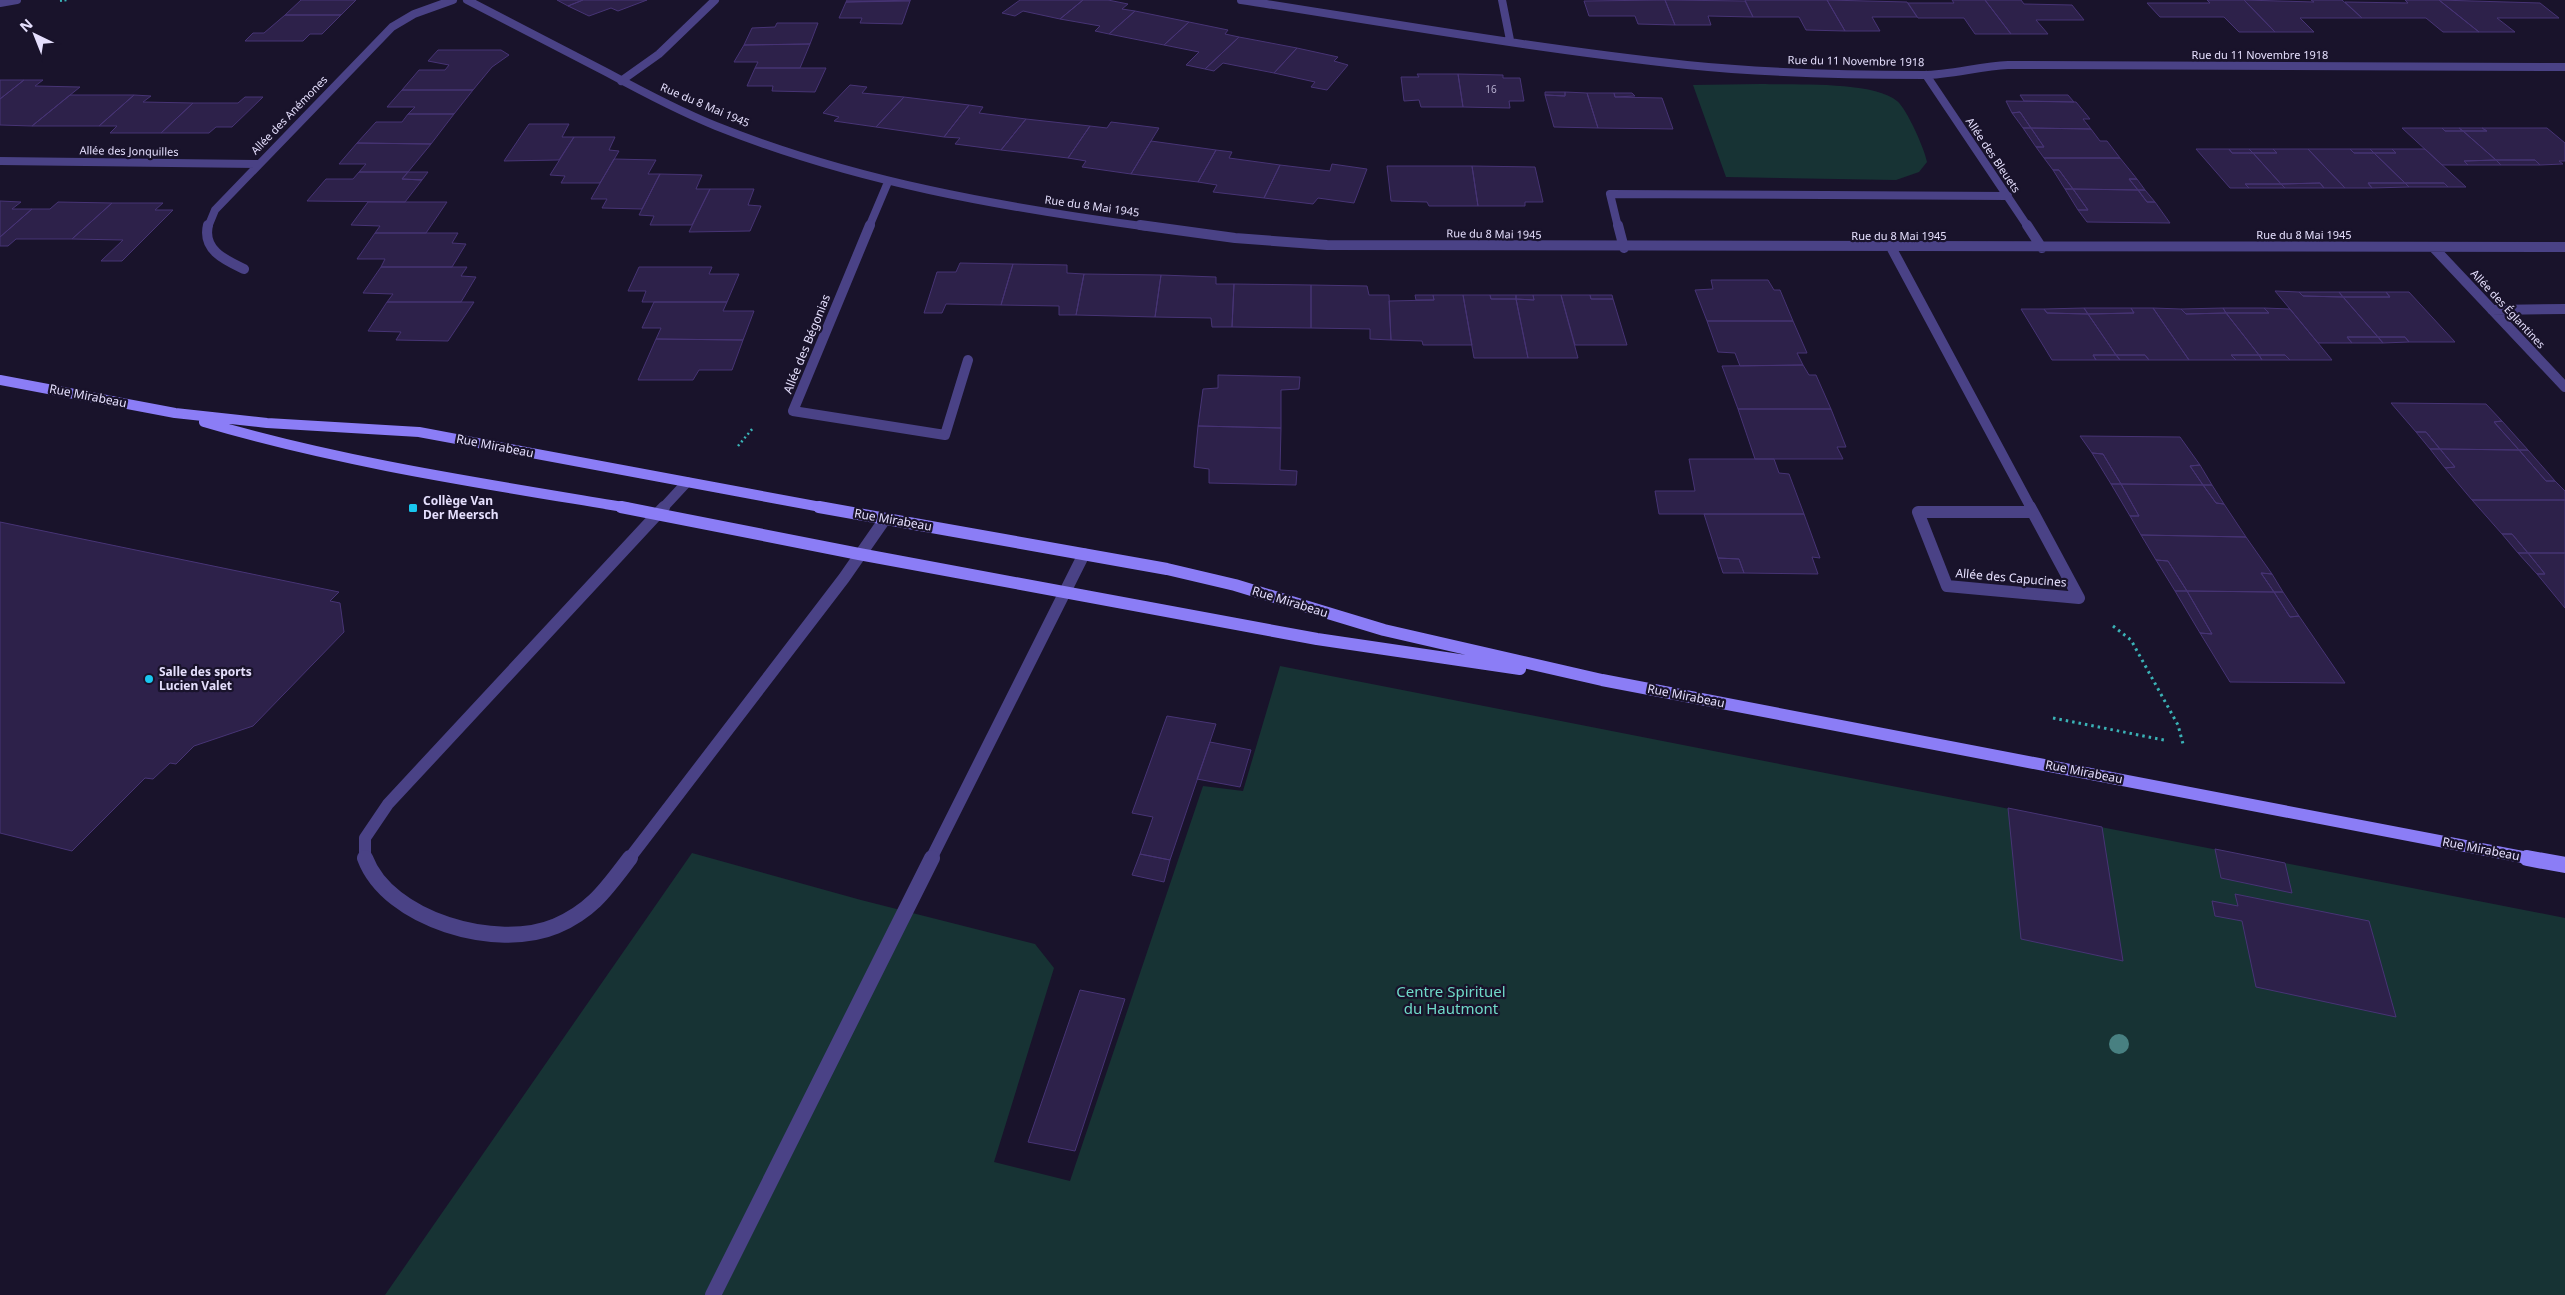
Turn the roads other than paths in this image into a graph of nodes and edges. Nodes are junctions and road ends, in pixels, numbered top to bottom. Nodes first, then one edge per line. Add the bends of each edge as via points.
1 (17, 0) edge
2 (452, 0) edge
3 (467, 0) edge
4 (715, 0) edge
5 (1241, 0) edge
6 (1502, 0) edge
7 (0, 3) edge
8 (1510, 40) junction
9 (2565, 68) edge
10 (1926, 75) junction
11 (621, 81) junction
12 (0, 161) edge
13 (258, 164) junction
14 (888, 182) junction
15 (2008, 196) junction
16 (2433, 247) junction
17 (2565, 247) edge
18 (1624, 248) junction
19 (2042, 248) junction
20 (1892, 249) junction
21 (244, 269) dead end
22 (2565, 309) edge
23 (2492, 310) junction
24 (968, 360) dead end
25 (0, 380) edge
26 (2565, 387) edge
27 (175, 413) junction
28 (687, 482) junction
29 (657, 512) junction
30 (2032, 512) junction
31 (885, 519) junction
32 (860, 554) junction
33 (1084, 554) junction
34 (1065, 591) junction
35 (1602, 680) junction
36 (2565, 865) edge
37 (713, 1295) edge

1 - 7 street
2 - 13 street, Allée des Anémones via 414,14 392,27
3 - 11 street, Rue du 8 Mai 1945
4 - 11 street via 659,54
5 - 8 street, Rue du 11 Novembre 1918
6 - 8 street
8 - 10 street, Rue du 11 Novembre 1918 via 1689,65
9 - 10 street, Rue du 11 Novembre 1918 via 1981,66
10 - 15 street, Allée des Bleuets
11 - 14 street, Rue du 8 Mai 1945 via 716,126 790,153
12 - 13 street, Allée des Jonquilles
13 - 21 street, Allée des Anémones via 215,210 205,235 209,247 223,259
14 - 18 street, Rue du 8 Mai 1945 via 1061,215 1236,238 1327,245
14 - 24 street, Allée des Bégonias via 793,411 945,435
15 - 18 street via 1610,194
15 - 19 street, Allée des Bleuets
16 - 17 street, Rue du 8 Mai 1945
16 - 19 street, Rue du 8 Mai 1945
16 - 23 street, Allée des Églantines
18 - 20 street, Rue du 8 Mai 1945
19 - 20 street, Rue du 8 Mai 1945
20 - 30 street, Allée des Capucines
22 - 23 street
23 - 26 street, Allée des Églantines
25 - 27 main road, Rue Mirabeau
27 - 28 main road, Rue Mirabeau via 302,426 419,432
27 - 29 main road, Rue Mirabeau via 296,446 450,478
28 - 29 street
28 - 31 main road, Rue Mirabeau
29 - 32 main road, Rue Mirabeau
29 - 32 street via 388,804 364,841 366,864 379,887 446,924 527,933 562,925 597,901
30 - 30 street, Allée des Capucines via 1918,512 1947,586 2078,598
31 - 32 street
31 - 33 main road, Rue Mirabeau
32 - 34 main road, Rue Mirabeau
33 - 34 street
33 - 35 main road, Rue Mirabeau via 1200,576 1384,630
34 - 35 main road, Rue Mirabeau via 1389,651
34 - 37 street
35 - 36 main road, Rue Mirabeau

